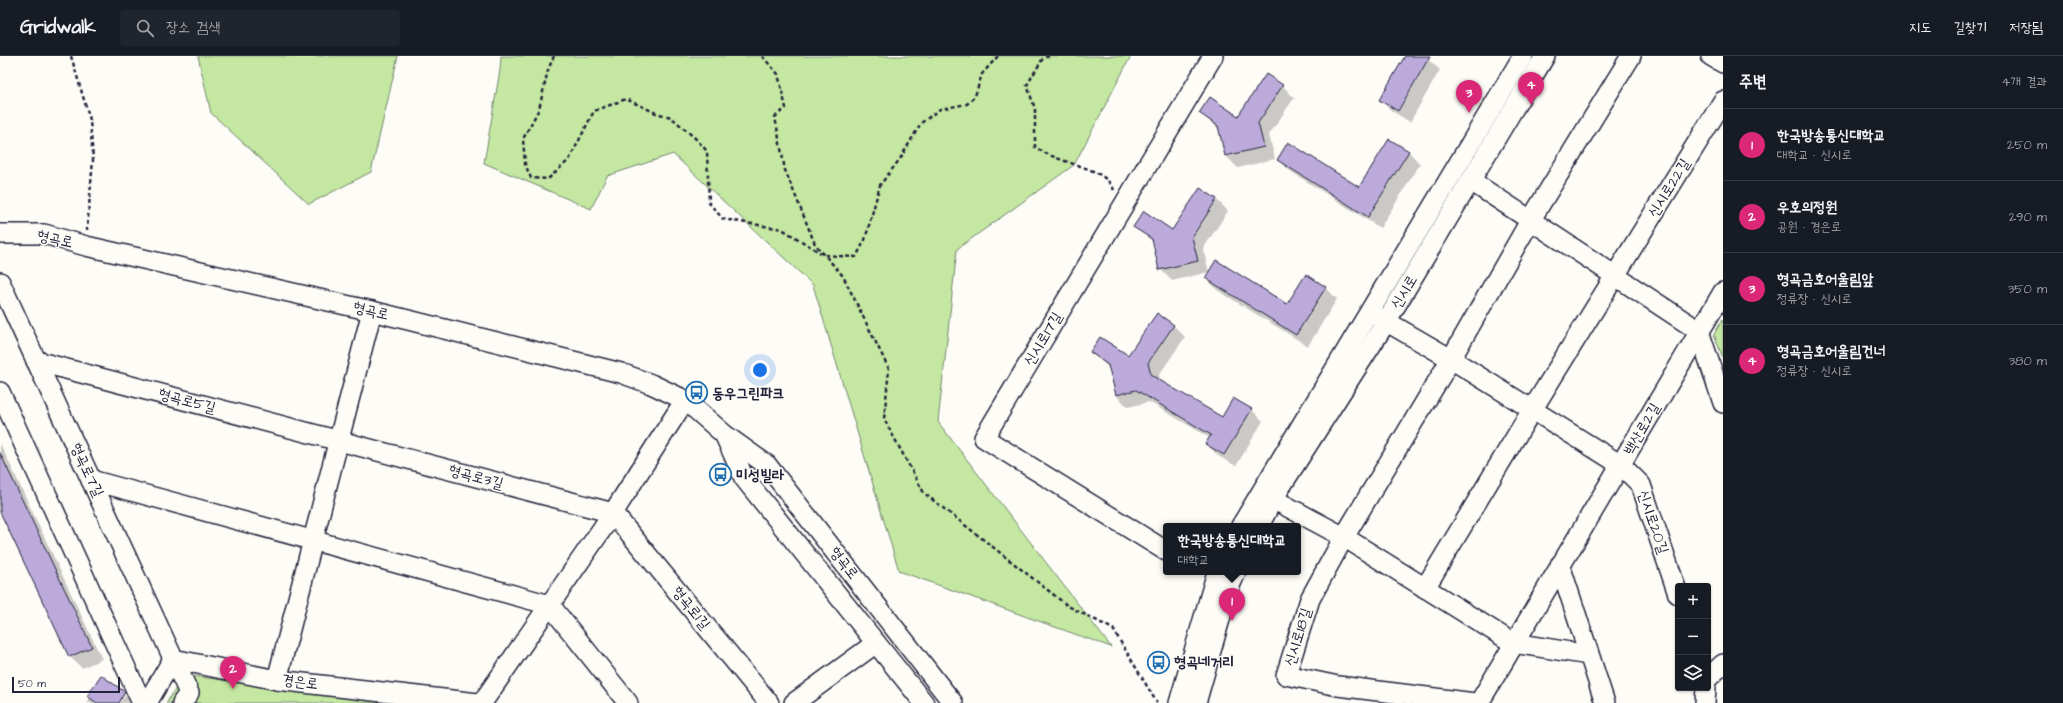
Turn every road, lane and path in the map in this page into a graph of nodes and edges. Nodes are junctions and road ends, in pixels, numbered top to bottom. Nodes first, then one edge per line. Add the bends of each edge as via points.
1 (71, 56) edge
2 (554, 56) edge
3 (762, 56) edge
4 (998, 56) edge
5 (1049, 56) edge
6 (1213, 56) edge
7 (1523, 56) edge
8 (1545, 56) edge
9 (1631, 56) edge
10 (1711, 56) edge
11 (1723, 63) edge
12 (1723, 101) edge
13 (1471, 181) junction
14 (1120, 210) junction
15 (1530, 221) junction
16 (0, 234) edge
17 (86, 246) junction
18 (824, 255) junction
19 (1616, 274) junction
20 (0, 282) edge
21 (1723, 292) edge
22 (372, 311) junction
23 (1368, 312) junction
24 (1386, 322) junction
25 (1699, 330) junction
26 (1451, 359) junction
27 (36, 361) junction
28 (0, 392) edge
29 (684, 400) junction
30 (1723, 403) edge
31 (1532, 410) junction
32 (724, 435) junction
33 (338, 440) junction
34 (1621, 465) junction
35 (91, 480) junction
36 (1273, 499) junction
37 (614, 513) junction
38 (1243, 523) edge
39 (1261, 523) edge
40 (1344, 537) junction
41 (312, 542) junction
42 (1163, 549) edge
43 (1560, 565) junction
44 (1219, 577) edge
45 (1675, 585) edge
46 (1425, 588) junction
47 (550, 605) junction
48 (876, 643) junction
49 (1513, 643) junction
50 (1589, 655) junction
51 (173, 659) junction
52 (1723, 664) edge
53 (1711, 675) edge
54 (277, 680) junction
55 (1706, 691) edge
56 (1199, 698) edge
57 (142, 703) edge
58 (147, 703) edge
59 (182, 703) edge
60 (478, 703) edge
61 (482, 703) edge
62 (628, 703) edge
63 (769, 703) edge
64 (794, 703) edge
65 (924, 703) edge
66 (953, 703) edge
67 (1157, 703) edge
68 (1179, 703) edge
69 (1475, 703) edge
70 (1479, 703) edge
71 (1605, 703) edge
72 (1705, 703) edge

1 - 17 path via 90,120 93,160
2 - 18 path via 539,109 523,139 525,164 531,178 548,179 569,160 594,111 626,99 656,113 671,116 707,151 710,203 724,219 782,229
3 - 18 path via 778,74 786,108 775,117 785,170 814,244
4 - 18 path via 982,74 975,96 967,104 940,109 921,123 900,159 880,185 864,240 856,257
5 - 14 path via 1043,58 1027,86 1035,109 1035,147 1054,157 1097,172 1112,186
6 - 14 street, 신시로17길
7 - 23 street, 신시로
8 - 13 street, 신시로
9 - 15 street
10 - 11 street
12 - 19 street, 신시로22길
13 - 15 street
13 - 24 street, 신시로
14 - 42 street, 신시로17길 via 984,438
15 - 19 street
15 - 26 street
16 - 17 street, 형곡로 via 44,234
17 - 22 street, 형곡로
18 - 67 path via 843,276 889,369 884,419 924,493 1068,606 1113,629
19 - 25 street
19 - 31 street
20 - 27 street, 형곡로7길
21 - 25 street, 백산로2길
22 - 29 street, 형곡로 via 621,373 652,384
22 - 33 street
23 - 24 street, 신시로20길
23 - 38 street, 신시로
24 - 26 street, 신시로20길
24 - 36 street, 신시로
25 - 30 street
25 - 34 street, 백산로2길
26 - 31 street, 신시로20길
26 - 40 street, 신시로18길
27 - 33 street, 형곡로5길
27 - 35 street, 형곡로7길
28 - 57 street
29 - 32 street, 형곡로
29 - 37 street
31 - 34 street, 신시로20길
31 - 46 street
32 - 48 street, 형곡로 via 744,478
32 - 66 street, 형곡로 via 767,465
33 - 37 street, 형곡로3길
33 - 41 street
34 - 43 street, 백산로2길
34 - 45 street, 신시로20길 via 1641,485
35 - 41 street
35 - 51 street, 형곡로7길
36 - 39 street, 신시로
36 - 40 street
37 - 47 street
37 - 63 street, 형곡로1길
40 - 46 street
40 - 69 street, 신시로18길 via 1310,599 1286,675 1338,686
41 - 47 street
41 - 54 street
43 - 49 street, 백산로2길
43 - 50 street
44 - 56 street
44 - 68 street
46 - 49 street
47 - 61 street
47 - 62 street
48 - 64 street
48 - 65 street, 형곡로
49 - 50 street
49 - 70 street, 백산로2길
50 - 71 street
51 - 54 street, 경은로
51 - 58 street
51 - 59 street, 형곡로7길 via 189,693
52 - 53 street
54 - 60 street, 경은로
55 - 72 street

